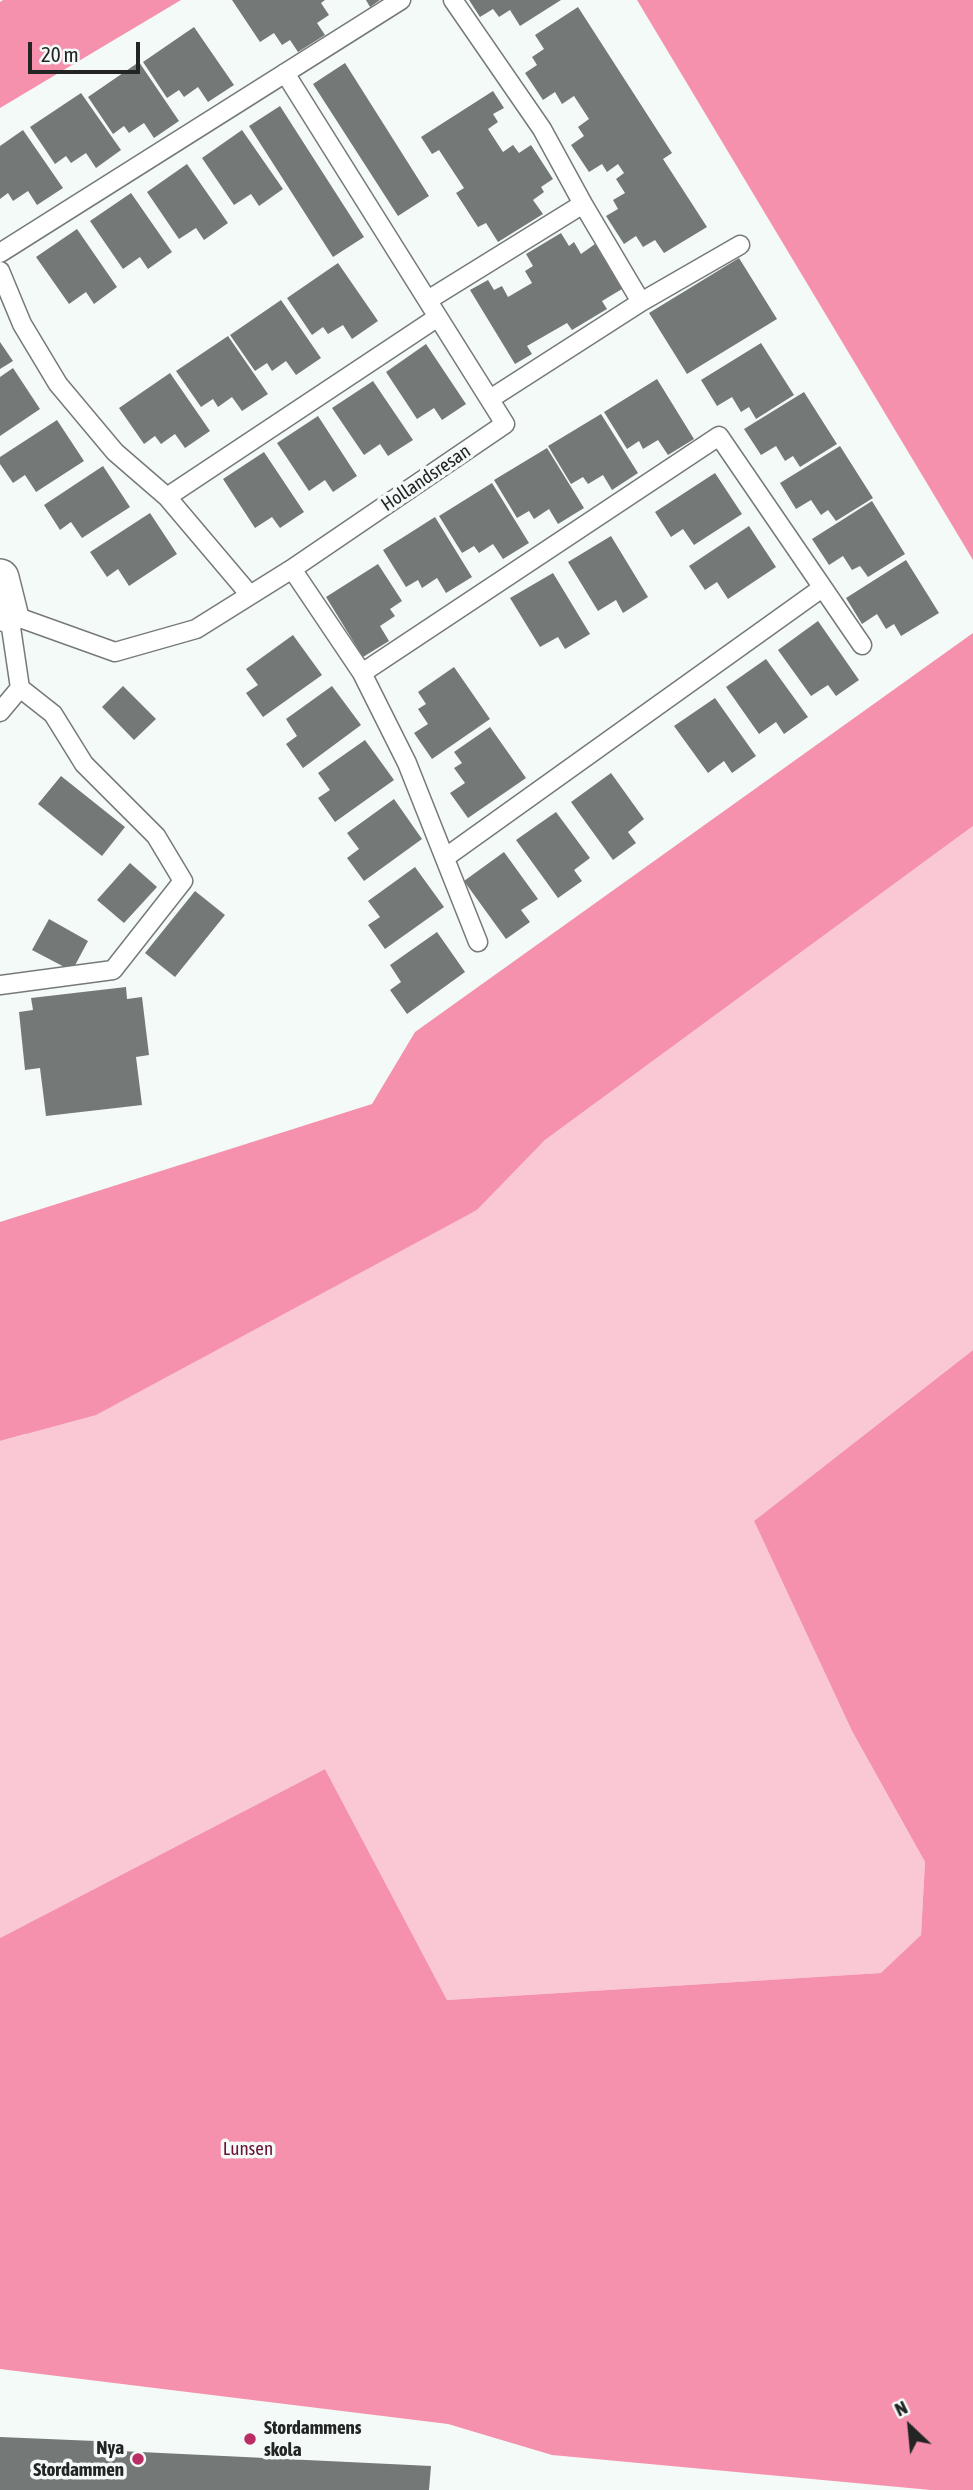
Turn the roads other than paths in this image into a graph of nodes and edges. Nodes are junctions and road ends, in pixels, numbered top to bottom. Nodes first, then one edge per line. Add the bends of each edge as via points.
1 (401, 0) edge
2 (453, 0) edge
3 (285, 73) junction
4 (583, 204) junction
5 (740, 245) dead end
6 (0, 253) edge
7 (0, 271) edge
8 (428, 300) junction
9 (641, 302) junction
10 (438, 317) junction
11 (490, 399) junction
12 (167, 497) junction
13 (292, 569) junction
14 (0, 578) edge
15 (822, 588) junction
16 (250, 595) junction
17 (9, 614) junction
18 (862, 645) dead end
19 (362, 673) junction
20 (20, 688) junction
21 (0, 712) edge
22 (446, 857) junction
23 (478, 942) dead end
24 (0, 985) edge

1 - 3 lane
2 - 4 lane via 542,129
3 - 6 lane
3 - 8 lane, Hollandsresan
4 - 8 lane
4 - 9 lane
5 - 9 lane
7 - 12 lane via 22,324 58,384 115,452
8 - 10 lane, Hollandsresan
9 - 11 lane
10 - 11 lane, Hollandsresan
10 - 12 lane
11 - 13 lane, Hollandsresan via 505,424
12 - 16 lane
13 - 16 lane, Hollandsresan
13 - 19 lane
14 - 17 street
15 - 18 lane
15 - 19 lane via 719,436
15 - 22 lane
16 - 17 lane, Hollandsresan via 196,628 115,652
17 - 20 lane
19 - 22 lane via 407,763
20 - 21 lane
20 - 24 lane via 53,714 84,764 156,836 183,881 113,970
22 - 23 lane

